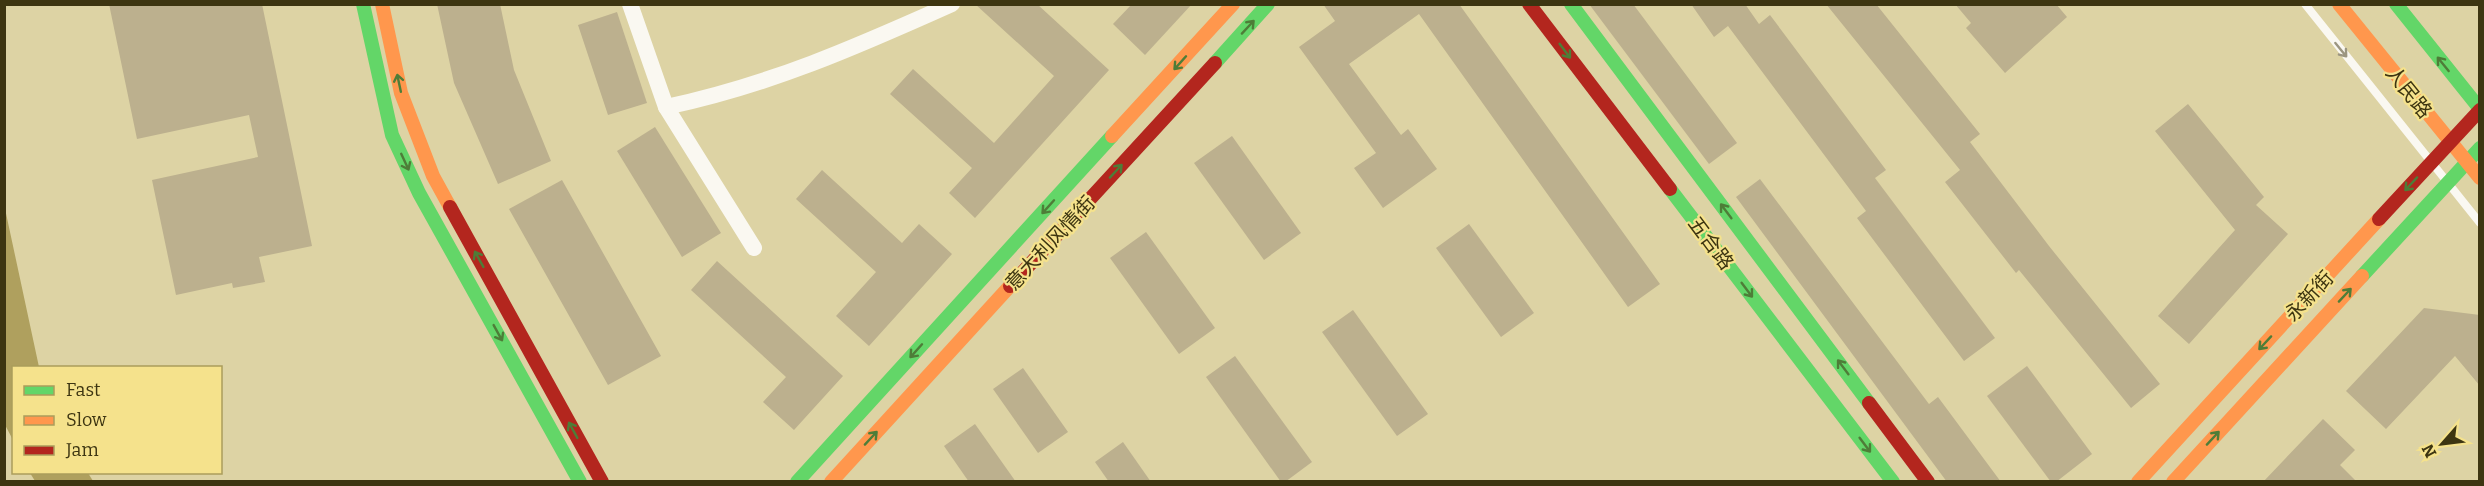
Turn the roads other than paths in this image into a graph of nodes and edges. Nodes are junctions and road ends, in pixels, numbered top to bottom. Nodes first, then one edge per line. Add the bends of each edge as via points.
1 (363, 4) edge
2 (382, 4) edge
3 (630, 4) edge
4 (952, 4) edge
5 (1233, 4) edge
6 (1268, 4) edge
7 (1529, 4) edge
8 (1571, 4) edge
9 (2305, 4) edge
10 (2338, 4) edge
11 (2396, 4) edge
12 (666, 107) junction
13 (2480, 110) edge
14 (2450, 142) junction
15 (2480, 148) edge
16 (2466, 162) junction
17 (2431, 163) junction
18 (2480, 178) edge
19 (2448, 183) junction
20 (2480, 223) edge
21 (754, 248) dead end
22 (580, 482) edge
23 (602, 482) edge
24 (797, 482) edge
25 (831, 482) edge
26 (1893, 482) edge
27 (1928, 482) edge
28 (2139, 482) edge
29 (2174, 482) edge

1 -> 22 street via 392,135 420,193
23 -> 2 street via 434,176 401,93
3 - 12 street
4 - 12 street via 818,63 714,97
5 -> 24 street, 意大利风情街
25 -> 6 street, 意大利风情街
7 -> 26 street, 五合路
27 -> 8 street, 五合路
9 -> 17 lane
10 - 14 street, 人民路
13 -> 11 street
12 - 21 street
13 - 14 street, 永新街
14 - 16 street, 人民路
14 - 17 street, 永新街
15 - 16 street, 永新街
16 - 18 street, 人民路
16 - 19 street, 永新街
17 - 19 lane
17 -> 28 street, 永新街
19 - 20 lane
29 -> 19 street, 永新街

